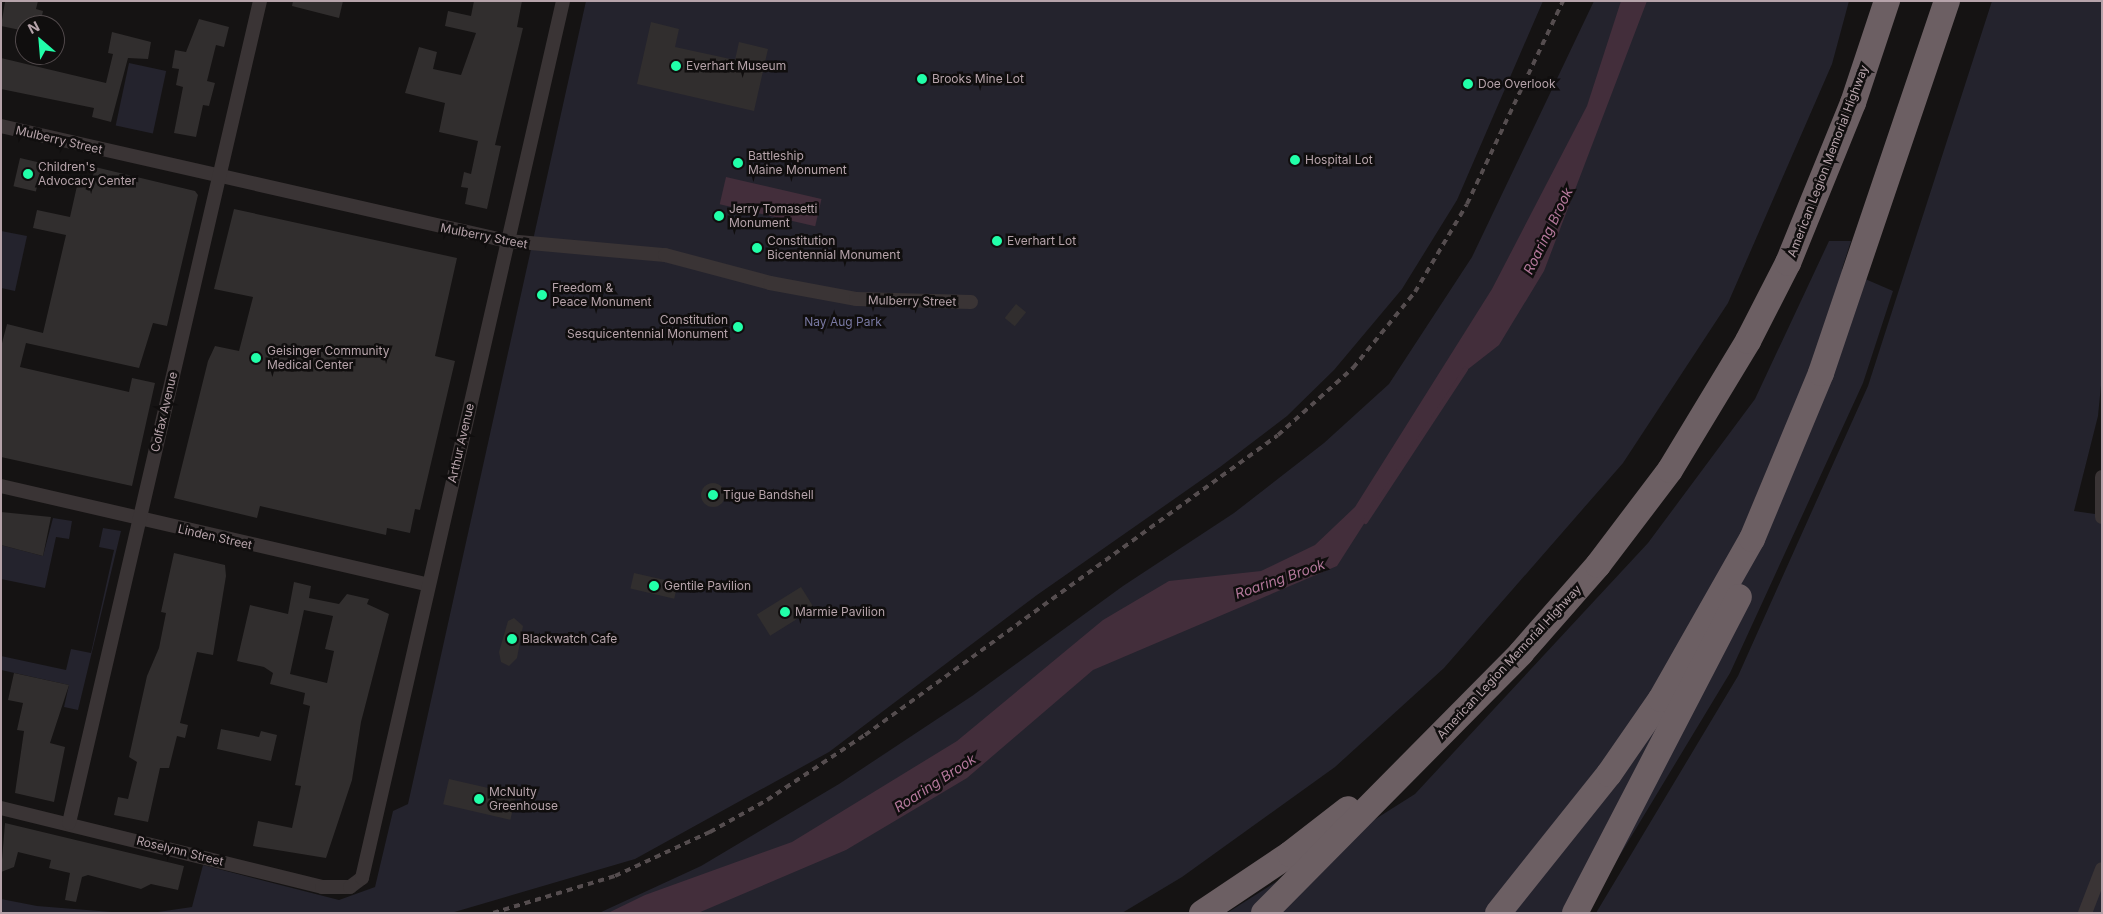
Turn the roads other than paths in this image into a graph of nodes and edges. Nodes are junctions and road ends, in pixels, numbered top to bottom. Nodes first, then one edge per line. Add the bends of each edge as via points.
1 (260, 1) edge
2 (562, 1) edge
3 (1887, 1) edge
4 (1947, 1) edge
5 (1, 126) edge
6 (219, 178) junction
7 (507, 241) junction
8 (972, 302) dead end
9 (2102, 477) edge
10 (1777, 485) junction
11 (1, 486) edge
12 (2102, 517) edge
13 (138, 519) junction
14 (429, 585) junction
15 (1437, 739) junction
16 (1, 808) edge
17 (69, 823) junction
18 (2102, 869) edge
19 (358, 883) joint
20 (1202, 913) edge
21 (1264, 913) edge
22 (1498, 913) edge
23 (1575, 913) edge
24 (2085, 913) edge

1 - 6 street, Colfax Avenue
2 - 7 street, Arthur Avenue
3 - 15 highway, American Legion Memorial Highway via 1811,210 1775,290 1717,396 1670,470 1598,565
4 - 10 highway via 1821,373
5 - 6 street, Mulberry Street
6 - 7 street, Mulberry Street
6 - 13 street, Colfax Avenue
7 - 8 street, Mulberry Street via 665,254 770,284 856,299
7 - 14 street, Arthur Avenue
9 - 12 street
10 - 22 highway via 1724,595 1674,679 1609,774
10 - 23 highway via 1733,616
11 - 13 street, Linden Street
13 - 14 street, Linden Street
13 - 17 street, Colfax Avenue
14 - 19 street, Arthur Avenue via 370,856
15 - 20 highway via 1290,854
15 - 21 highway, American Legion Memorial Highway
16 - 17 street, Roselynn Street
17 - 19 street, Roselynn Street via 322,887
18 - 24 street

